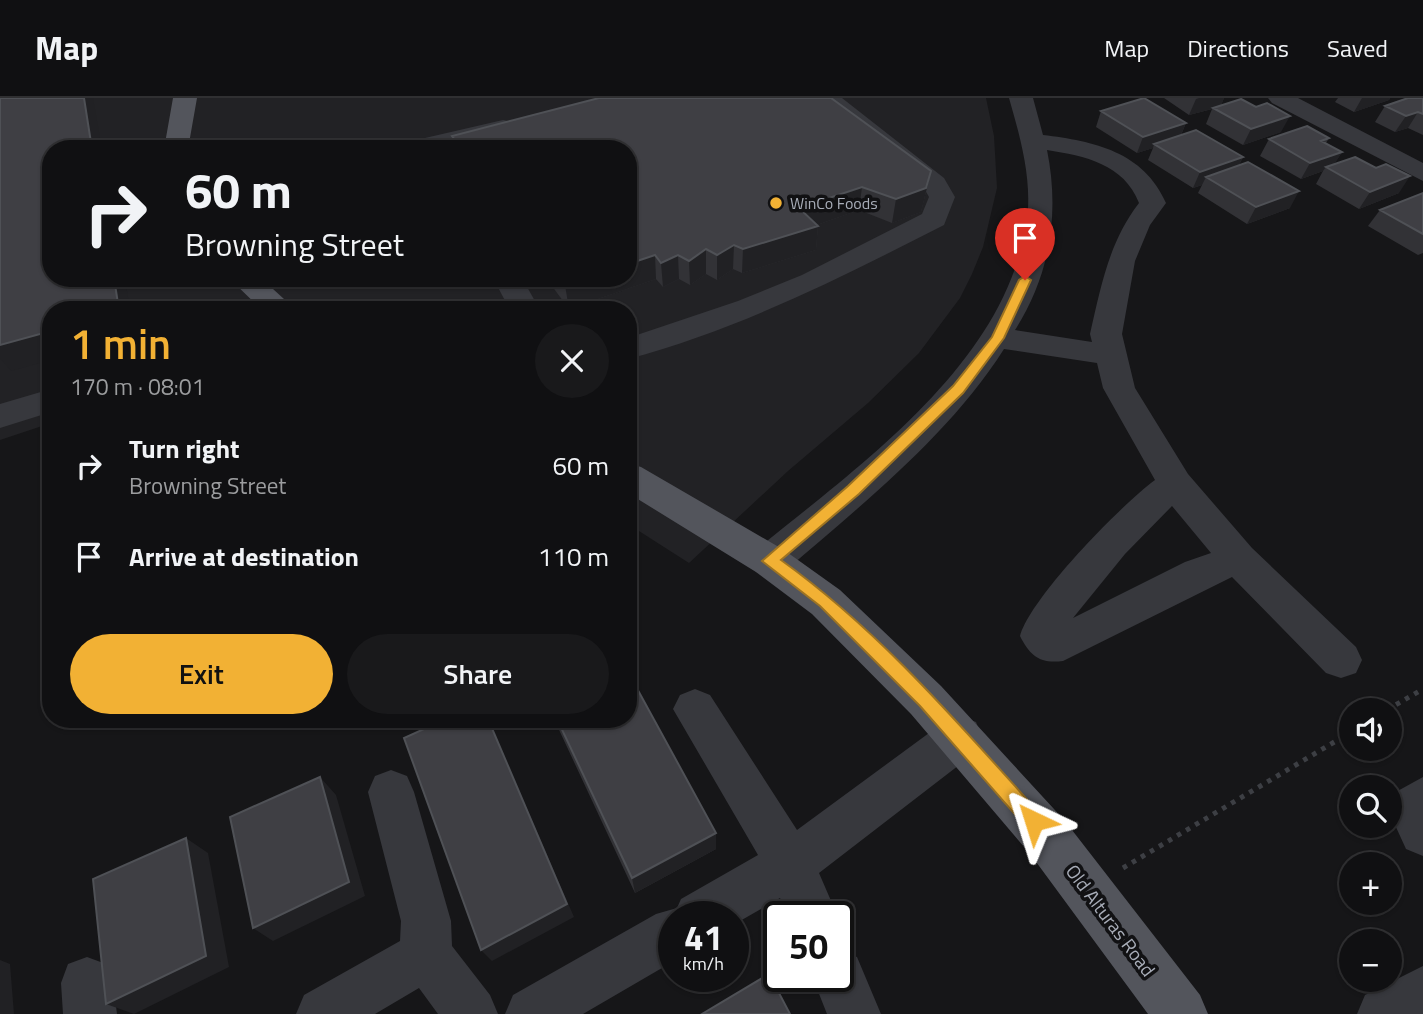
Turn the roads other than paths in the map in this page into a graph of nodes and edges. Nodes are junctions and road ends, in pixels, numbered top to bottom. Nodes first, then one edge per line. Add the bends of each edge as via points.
1 (185, 98) edge
2 (828, 98) edge
3 (1021, 98) edge
4 (1280, 98) edge
5 (521, 123) edge
6 (178, 140) edge
7 (447, 140) edge
8 (1032, 141) junction
9 (1423, 173) edge
10 (254, 287) edge
11 (270, 301) edge
12 (998, 338) junction
13 (637, 345) edge
14 (1111, 355) junction
15 (42, 403) edge
16 (0, 416) edge
17 (637, 480) edge
18 (1175, 484) junction
19 (1238, 559) junction
20 (770, 561) junction
21 (1341, 660) dead end
22 (695, 709) dead end
23 (960, 737) junction
24 (391, 792) dead end
25 (1423, 800) edge
26 (1423, 832) edge
27 (791, 864) junction
28 (727, 901) edge
29 (806, 901) edge
30 (658, 941) edge
31 (426, 955) junction
32 (845, 992) edge
33 (1423, 993) edge
34 (323, 1014) edge
35 (471, 1014) edge
36 (533, 1014) edge
37 (854, 1014) edge
38 (1181, 1014) edge
39 (1384, 1014) edge

1 - 6 main road
2 - 13 street via 935,184 942,197 934,219 749,308
3 - 8 street
4 - 9 street
5 - 7 street
8 - 12 street via 1039,181 1039,232 1017,302
8 - 14 street via 1076,146 1112,158 1150,189 1153,203 1137,224 1121,261 1106,334
10 - 11 main road
12 - 14 street
12 - 20 street via 958,390
14 - 18 street via 1119,388
15 - 16 street
17 - 20 main road, Old Alturas Road
18 - 19 street
18 - 19 street via 1147,505 1112,543 1044,624 1041,636 1049,645 1063,643 1199,573
19 - 21 street
20 - 23 main road, Old Alturas Road via 826,601
22 - 27 street
23 - 27 street
23 - 38 main road, Old Alturas Road via 1089,889
24 - 31 street via 426,921
25 - 26 street via 1412,809
27 - 28 street
27 - 29 street
30 - 36 street
31 - 34 street
31 - 35 street
32 - 37 street
33 - 39 street

